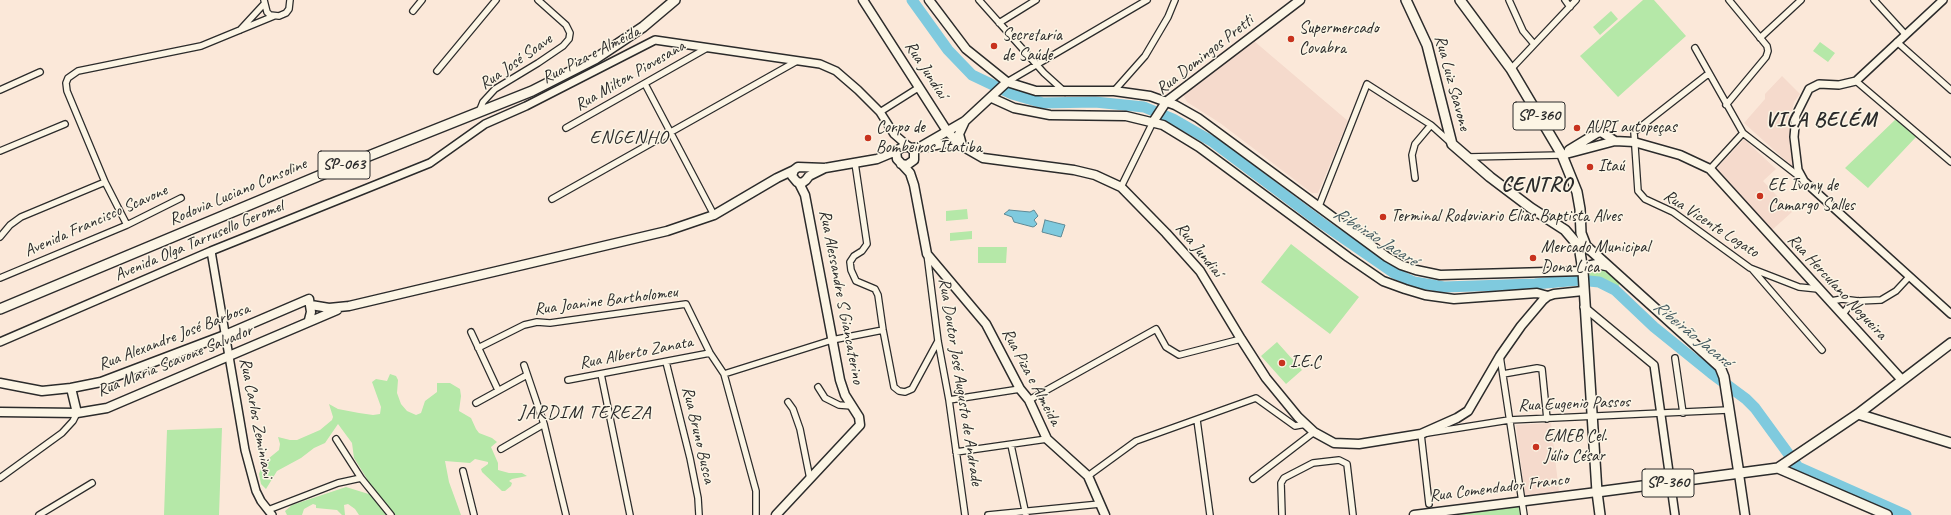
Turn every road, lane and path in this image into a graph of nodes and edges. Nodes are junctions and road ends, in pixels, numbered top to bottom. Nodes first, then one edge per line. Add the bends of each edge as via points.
1 (290, 0) edge
2 (422, 0) edge
3 (496, 0) edge
4 (538, 0) edge
5 (674, 0) edge
6 (863, 0) edge
7 (929, 0) edge
8 (979, 0) edge
9 (1036, 0) edge
10 (1147, 0) edge
11 (1174, 0) edge
12 (1300, 0) edge
13 (1406, 0) edge
14 (1460, 0) edge
15 (1509, 0) edge
16 (1565, 0) edge
17 (1576, 0) edge
18 (1729, 0) edge
19 (1801, 0) edge
20 (1874, 0) edge
21 (1943, 0) edge
22 (264, 2) edge
23 (1570, 7) junction
24 (412, 11) dead end
25 (274, 16) junction
26 (999, 23) junction
27 (237, 33) junction
28 (1905, 34) junction
29 (1760, 38) junction
30 (1897, 42) junction
31 (1534, 44) junction
32 (707, 48) junction
33 (1695, 48) dead end
34 (798, 60) junction
35 (1037, 65) junction
36 (1511, 69) junction
37 (437, 71) dead end
38 (40, 72) dead end
39 (1708, 74) junction
40 (1856, 81) junction
41 (646, 84) junction
42 (1005, 84) junction
43 (918, 88) junction
44 (0, 90) edge
45 (1951, 90) edge
46 (1114, 91) junction
47 (1066, 92) junction
48 (993, 96) junction
49 (1166, 103) junction
50 (1726, 105) junction
51 (479, 112) junction
52 (880, 112) junction
53 (965, 121) junction
54 (1154, 121) junction
55 (65, 124) dead end
56 (1431, 125) junction
57 (566, 128) dead end
58 (947, 131) junction
59 (671, 132) junction
60 (1743, 133) junction
61 (894, 134) junction
62 (1606, 136) junction
63 (1615, 141) junction
64 (1634, 142) junction
65 (1452, 144) junction
66 (1600, 145) junction
67 (962, 146) junction
68 (910, 147) junction
69 (0, 151) edge
70 (897, 151) junction
71 (1562, 155) junction
72 (1468, 157) junction
73 (915, 158) junction
74 (877, 159) junction
75 (1951, 162) edge
76 (855, 163) junction
77 (900, 163) junction
78 (1710, 169) junction
79 (794, 170) junction
80 (410, 172) joint
81 (803, 177) junction
82 (777, 178) junction
83 (1415, 178) dead end
84 (1804, 181) junction
85 (105, 182) junction
86 (914, 185) junction
87 (1121, 187) junction
88 (181, 198) dead end
89 (552, 199) dead end
90 (1319, 206) junction
91 (714, 215) junction
92 (127, 224) junction
93 (1581, 227) junction
94 (1565, 230) junction
95 (0, 235) edge
96 (211, 251) junction
97 (927, 254) junction
98 (1608, 266) junction
99 (1750, 268) junction
100 (1583, 273) junction
101 (1909, 277) junction
102 (0, 278) edge
103 (1583, 289) junction
104 (1818, 289) junction
105 (1548, 296) junction
106 (1831, 301) junction
107 (1858, 301) junction
108 (310, 302) junction
109 (349, 306) junction
110 (1584, 306) junction
111 (0, 309) edge
112 (1843, 314) junction
113 (1951, 314) edge
114 (309, 320) junction
115 (882, 330) junction
116 (471, 332) dead end
117 (225, 335) junction
118 (1240, 339) junction
119 (832, 340) junction
120 (938, 341) junction
121 (0, 342) edge
122 (1951, 343) edge
123 (478, 348) junction
124 (1822, 350) dead end
125 (710, 353) junction
126 (1500, 356) junction
127 (229, 357) junction
128 (1675, 358) dead end
129 (666, 362) junction
130 (524, 365) dead end
131 (601, 374) junction
132 (724, 374) junction
133 (1503, 374) junction
134 (527, 375) junction
135 (568, 380) dead end
136 (1902, 380) junction
137 (0, 383) edge
138 (818, 387) dead end
139 (71, 388) junction
140 (1020, 389) junction
141 (498, 390) junction
142 (949, 400) junction
143 (1029, 400) junction
144 (788, 402) dead end
145 (476, 403) dead end
146 (852, 406) junction
147 (1728, 410) junction
148 (2, 413) edge
149 (77, 413) junction
150 (1682, 413) junction
151 (1661, 414) junction
152 (1858, 414) junction
153 (1592, 417) junction
154 (1547, 419) junction
155 (1197, 420) junction
156 (1509, 420) junction
157 (544, 424) junction
158 (1306, 424) junction
159 (1314, 432) junction
160 (1421, 434) junction
161 (336, 439) dead end
162 (1047, 440) junction
163 (1951, 443) edge
164 (1012, 445) junction
165 (501, 449) dead end
166 (956, 452) junction
167 (1778, 468) junction
168 (463, 471) dead end
169 (1739, 474) junction
170 (1088, 476) junction
171 (0, 478) edge
172 (361, 478) junction
173 (810, 479) junction
174 (1253, 479) dead end
175 (92, 483) dead end
176 (1670, 483) junction
177 (1596, 492) junction
178 (1522, 502) junction
179 (1100, 504) junction
180 (1429, 504) dead end
181 (270, 512) edge
182 (1026, 513) edge
183 (39, 515) edge
184 (391, 515) edge
185 (474, 515) edge
186 (566, 515) edge
187 (630, 515) edge
188 (699, 515) edge
189 (756, 515) edge
190 (776, 515) edge
191 (965, 515) edge
192 (988, 515) edge
193 (1105, 515) edge
194 (1210, 515) edge
195 (1282, 515) edge
196 (1353, 515) edge
197 (1414, 515) edge
198 (1524, 515) edge
199 (1600, 515) edge
200 (1675, 515) edge
201 (1745, 515) edge
202 (1887, 515) edge

1 - 25 street via 286,13
2 - 24 street
3 - 37 street
4 - 51 street, Rua José Soave via 566,25 570,33 569,39 544,59 495,89 483,102
5 - 51 main road, Rodovia Luciano Consoline / SP-063 via 643,27 595,59 532,91
6 - 43 main road, Rua Jundiaí
7 - 42 main road via 966,49
8 - 26 street
9 - 26 street
10 - 35 street
11 - 46 street via 1168,17 1145,56
12 - 49 main road, Rua Domingos Pretti
13 - 65 main road, Rua Luiz Scavone via 1427,45
14 - 36 main road, SP-360
15 - 31 street via 1523,31
16 - 23 street
17 - 23 street
18 - 29 street
19 - 29 street
20 - 28 street
21 - 28 street
22 - 25 street via 267,12
22 - 27 street
23 - 31 street
25 - 27 street
26 - 35 street
27 - 85 street via 180,52 78,71 68,78 67,90
28 - 30 street
29 - 50 street via 1768,51 1766,57
30 - 40 street
30 - 45 street
31 - 36 street
32 - 34 street, Rua Piza e Almeida
32 - 41 street, Rua Milton Piovesana
32 - 80 street, Rua Piza e Almeida via 655,40 526,106 485,124 430,163
33 - 39 street
34 - 52 street, Rua Piza e Almeida via 820,64 836,71
34 - 59 street
35 - 42 street
35 - 47 street
36 - 71 main road, SP-360
38 - 44 street
39 - 50 street
39 - 64 street via 1639,127 1634,132
40 - 75 street
40 - 84 street via 1814,86 1805,95 1794,125 1795,155 1798,170
41 - 57 street, Rua Milton Piovesana
41 - 59 street
42 - 47 main road via 1036,91
42 - 48 main road
43 - 52 street
43 - 58 main road, Rua Jundiaí
46 - 47 main road
46 - 49 main road via 1150,96
48 - 53 main road
48 - 54 main road via 1014,108 1050,115 1126,116
49 - 54 main road, Rua Domingos Pretti
49 - 90 main road via 1175,105 1198,118
50 - 60 street
51 - 111 main road, Rodovia Luciano Consoline / SP-063 via 342,166
52 - 61 street, Rua Piza e Almeida
53 - 58 main road
53 - 67 main road via 959,134
54 - 87 street, Rua Domingos Pretti
54 - 105 main road via 1199,147 1348,257 1394,285 1425,295 1449,299 1537,293
55 - 69 street
56 - 65 street
56 - 83 street via 1415,144 1412,155
56 - 90 street via 1367,84
58 - 67 main road, Rua Jundiaí
58 - 68 main road via 920,147
59 - 89 street
59 - 91 street
60 - 78 street
60 - 84 street
61 - 68 street
61 - 70 street
62 - 63 main road
62 - 66 main road
62 - 71 main road via 1601,132 1597,133
63 - 64 main road, Rua Herculano Nogueira
63 - 66 main road, Rua Herculano Nogueira
64 - 78 main road, Rua Herculano Nogueira via 1680,155
64 - 99 street, Rua Vicente Logato via 1637,188 1641,195 1673,212
65 - 72 main road, Rua Luiz Scavone
66 - 71 main road, Rua Herculano Nogueira
67 - 73 main road via 951,143 934,144 926,147
67 - 87 main road, Rua Jundiaí via 984,158 1074,170 1095,175
68 - 70 main road via 903,147
68 - 73 main road
70 - 74 main road
70 - 77 main road
71 - 72 street
71 - 93 main road, SP-360 via 1577,192
72 - 94 main road, Rua Luiz Scavone via 1531,208
73 - 77 main road via 910,164
73 - 86 main road
74 - 76 main road
74 - 77 main road
76 - 81 main road via 825,168
76 - 115 street via 867,244 850,262 851,270 856,281 875,289
77 - 86 main road via 910,173
78 - 104 main road, Rua Herculano Nogueira
79 - 81 main road via 792,176
79 - 81 main road via 800,166
79 - 82 main road
80 - 96 street, Avenida Olga Tarrusello Geromel
81 - 82 main road
81 - 119 main road, Rua Alessandre S Giancaterino
82 - 91 main road
84 - 101 street
85 - 92 street
85 - 95 street via 26,215
86 - 97 main road
87 - 118 main road, Rua Jundiaí via 1200,271
88 - 92 street, Avenida Francisco Scavone
90 - 100 main road via 1387,257 1416,270 1440,275
91 - 109 main road via 667,231
92 - 102 street, Avenida Francisco Scavone
93 - 94 main road via 1571,232
93 - 98 main road, SP-360 via 1586,246
94 - 100 main road, Rua Luiz Scavone via 1577,244
96 - 117 street, Rua Carlos Zeminiani
96 - 121 street, Avenida Olga Tarrusello Geromel
97 - 120 street, Rua Doutor José Augusto de Andrade
97 - 140 main road, Rua Piza e Almeida via 986,324
98 - 100 main road via 1589,266
98 - 147 main road, SP-360 via 1720,367 1724,377
99 - 104 street, Rua Vicente Logato via 1799,287
99 - 124 street
100 - 103 main road, Rua Luiz Scavone
101 - 107 street via 1896,291 1881,300
101 - 113 street
103 - 105 main road
103 - 110 main road, Rua Luiz Scavone
104 - 106 main road, Rua Herculano Nogueira
105 - 126 main road, Rua Jundiaí via 1521,326
106 - 107 street via 1842,298
106 - 112 main road, Rua Herculano Nogueira
107 - 112 street via 1849,306
108 - 109 main road via 329,308
108 - 114 main road
108 - 117 main road, Rua Alexandre José Barbosa
109 - 114 main road, Rua Maria Scavone Salvador
110 - 151 street via 1654,365
110 - 153 main road, Rua Luiz Scavone
112 - 136 main road, Rua Herculano Nogueira
114 - 127 main road, Rua Maria Scavone Salvador
115 - 119 street
115 - 120 street via 892,380 894,387 899,391 912,389
116 - 123 street
117 - 127 street, Rua Carlos Zeminiani
117 - 139 main road, Rua Alexandre José Barbosa via 101,382
118 - 143 street via 1179,355 1166,347 1156,330
118 - 158 main road, Rua Jundiaí via 1266,378
119 - 132 street
119 - 146 main road, Rua Alessandre S Giancaterino via 840,380
120 - 142 street, Rua Doutor José Augusto de Andrade
122 - 136 main road
123 - 125 street, Rua Joanine Bartholomeu via 537,322 550,324 686,304
123 - 141 street
125 - 129 street, Rua Alberto Zanata
125 - 132 street, Rua Joanine Bartholomeu
126 - 133 street
126 - 160 main road, Rua Jundiaí via 1468,411
127 - 149 main road, Rua Maria Scavone Salvador via 106,408
127 - 181 street, Rua Carlos Zeminiani via 250,469 256,491
128 - 150 street
129 - 131 street, Rua Alberto Zanata
129 - 188 street, Rua Bruno Busca via 690,458
130 - 134 street
131 - 135 street, Rua Alberto Zanata
131 - 187 street
132 - 189 street, Rua Joanine Bartholomeu via 756,491
133 - 154 street via 1542,369
133 - 156 street
134 - 141 street
134 - 157 street
136 - 152 main road
137 - 139 main road, Rua Alexandre José Barbosa via 42,391
138 - 146 street via 826,398 839,405
139 - 149 main road
140 - 142 street
140 - 143 main road, Rua Piza e Almeida
141 - 145 street
142 - 166 street, Rua Doutor José Augusto de Andrade
143 - 162 main road, Rua Piza e Almeida
144 - 173 street via 800,429
146 - 173 main road, Rua Alessandre S Giancaterino via 859,417 860,425
147 - 150 street, Rua Eugenio Passos
147 - 169 main road, SP-360
148 - 149 main road, Rua Maria Scavone Salvador
149 - 171 street via 62,433
150 - 151 street, Rua Eugenio Passos
151 - 153 street, Rua Eugenio Passos
151 - 176 street
152 - 163 main road
152 - 167 main road, SP-360
153 - 154 street, Rua Eugenio Passos
153 - 177 main road, Rua Luiz Scavone
154 - 156 street, Rua Eugenio Passos
155 - 158 street via 1256,398 1295,426
155 - 170 street via 1136,441
155 - 194 street
156 - 160 street, Rua Eugenio Passos
156 - 178 street
157 - 165 street
157 - 186 street
158 - 159 main road, Rua Jundiaí
159 - 160 main road, Rua Jundiaí via 1334,443 1347,444
159 - 174 street
160 - 180 street
161 - 172 street
162 - 164 street
162 - 170 main road, Rua Piza e Almeida
164 - 166 street
164 - 182 street
166 - 191 street, Rua Doutor José Augusto de Andrade
167 - 169 main road, Rua Comendador Franco / SP-360
167 - 202 main road
168 - 185 street
169 - 176 main road, Rua Comendador Franco / SP-360
169 - 201 main road
170 - 179 main road, Rua Piza e Almeida
172 - 181 street via 338,483
172 - 184 street
173 - 190 main road
175 - 183 street
176 - 177 main road, Rua Comendador Franco / SP-360
176 - 200 street
177 - 178 main road, Rua Comendador Franco
177 - 199 main road, Rua Luiz Scavone
178 - 197 main road, Rua Comendador Franco
178 - 198 street
179 - 182 street
179 - 193 main road, Rua Piza e Almeida
182 - 192 street
195 - 196 street via 1281,483 1284,478 1313,463 1339,460 1347,464

